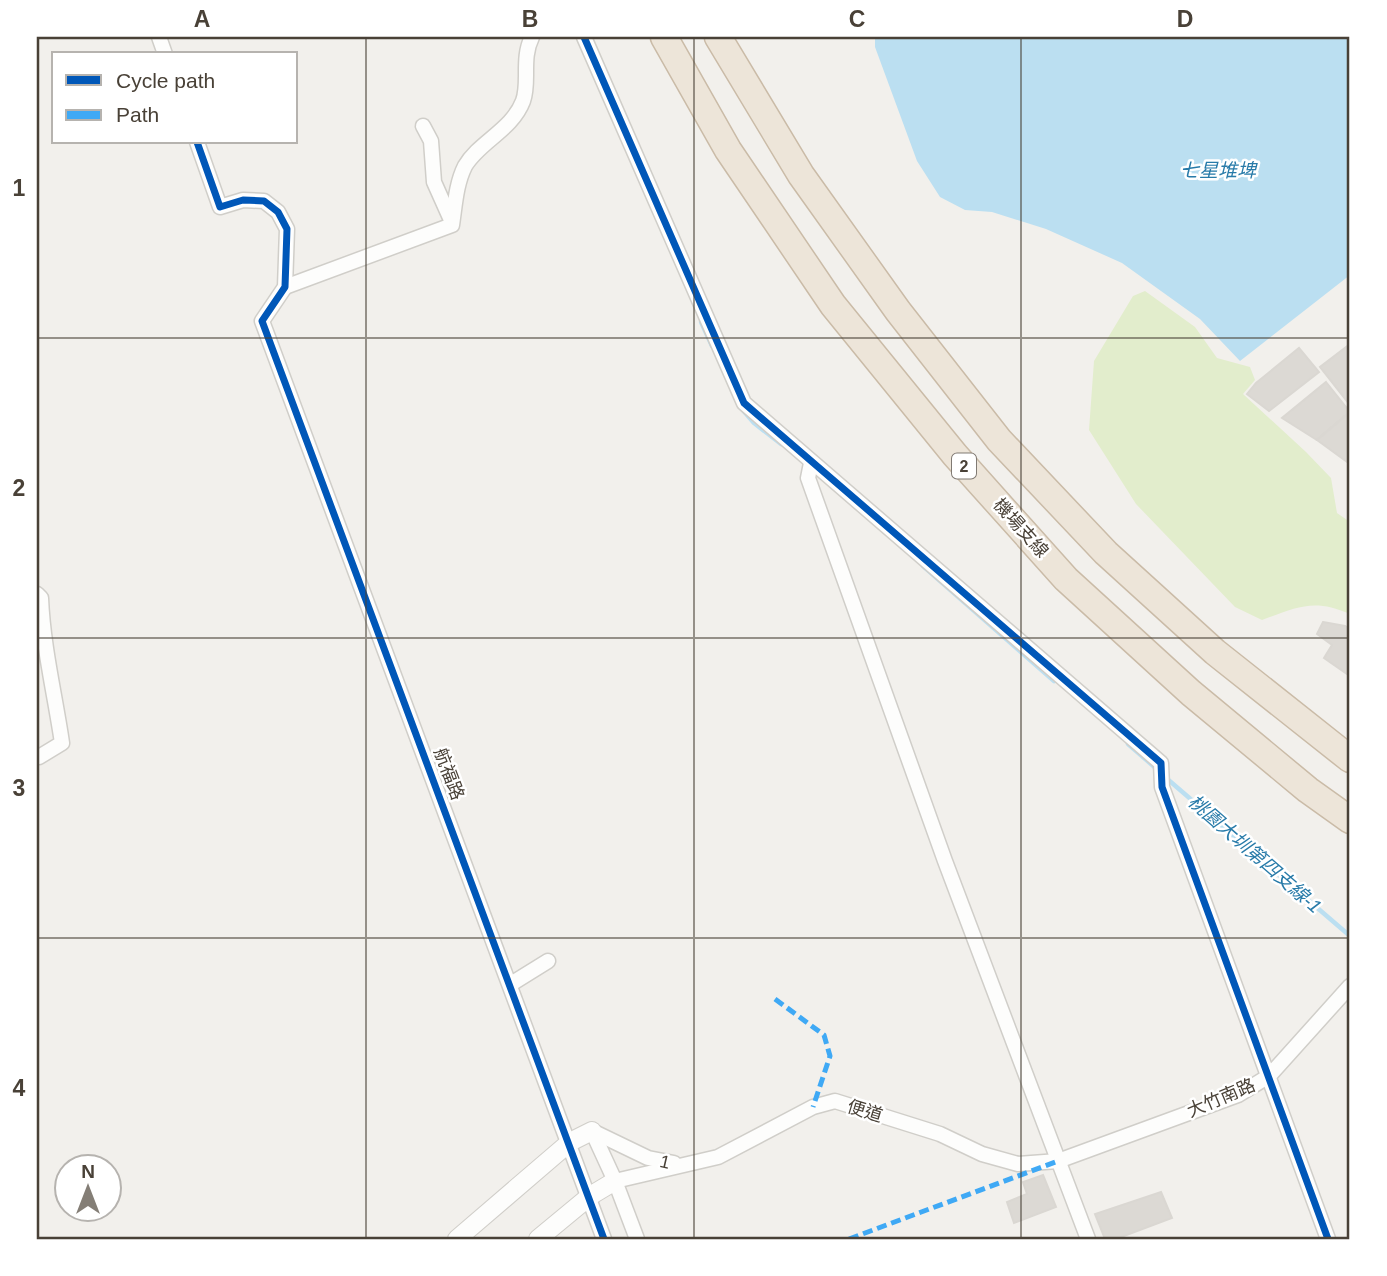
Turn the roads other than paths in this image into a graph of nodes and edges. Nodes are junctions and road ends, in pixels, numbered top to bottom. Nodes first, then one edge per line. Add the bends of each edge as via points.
1 (531, 37) edge
2 (584, 37) edge
3 (664, 37) edge
4 (718, 37) edge
5 (423, 127) dead end
6 (198, 144) edge
7 (452, 225) junction
8 (285, 287) junction
9 (811, 463) junction
10 (37, 594) edge
11 (39, 757) dead end
12 (1350, 759) edge
13 (1350, 820) edge
14 (548, 961) dead end
15 (511, 984) junction
16 (1350, 986) edge
17 (1269, 1076) junction
18 (593, 1131) junction
19 (570, 1142) junction
20 (1058, 1161) junction
21 (678, 1164) junction
22 (615, 1181) junction
23 (590, 1196) junction
24 (457, 1239) edge
25 (538, 1239) edge
26 (604, 1239) edge
27 (637, 1239) edge
28 (1088, 1239) edge
29 (1328, 1239) edge

1 - 7 street via 523,102 466,165 456,192
2 - 9 street via 744,402
3 - 13 highway, 機場支線 / 2 via 728,150 833,304 954,455 1066,579 1191,693
4 - 12 highway via 801,175 898,311 999,440 1106,553 1205,643
5 - 7 street via 431,141 434,181
6 - 8 street via 220,207 243,200 264,201 278,212 287,229
7 - 8 street
8 - 15 street, 航福路 via 262,321
9 - 17 street via 1161,763 1162,787
9 - 20 street via 808,478
10 - 11 street via 62,743
14 - 15 street
15 - 19 street, 航福路
16 - 17 street, 大竹南路
17 - 20 street, 大竹南路 via 1237,1095
17 - 29 street
18 - 19 street
18 - 21 street, 1 via 648,1158
18 - 22 street
19 - 23 street, 航福路
19 - 24 street
20 - 21 street, 便道 via 1018,1164 982,1154 940,1133 835,1101 813,1107 718,1157
20 - 28 street
21 - 22 street, 1
22 - 23 street
22 - 27 street
23 - 25 street
23 - 26 street, 航福路

